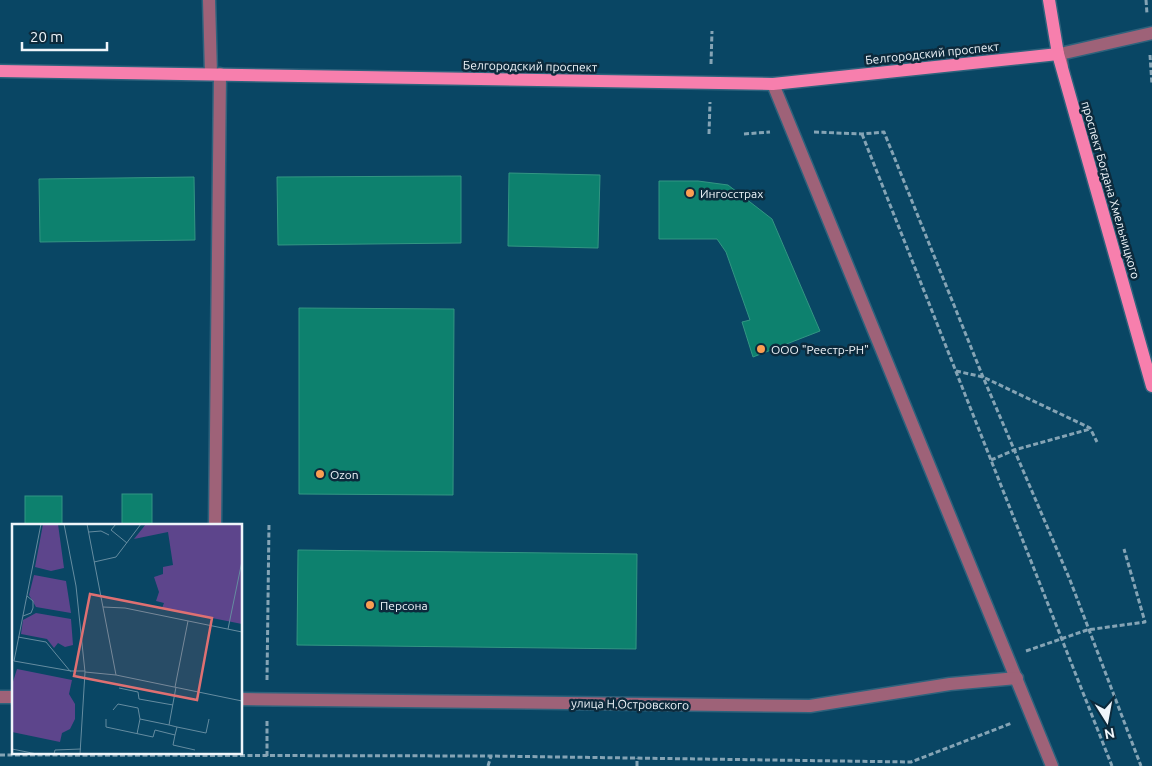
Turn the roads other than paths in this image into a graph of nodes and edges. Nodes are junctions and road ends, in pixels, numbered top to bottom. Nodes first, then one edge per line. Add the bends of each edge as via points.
1 (209, 0) edge
2 (1049, 0) edge
3 (1152, 33) edge
4 (1059, 54) junction
5 (0, 71) edge
6 (215, 74) junction
7 (773, 84) junction
8 (1152, 386) edge
9 (215, 524) edge
10 (1017, 678) junction
11 (242, 700) edge
12 (1052, 766) edge

1 - 6 street
2 - 4 main road, проспект Богдана Хмельницкого
3 - 4 street
4 - 7 main road, Белгородский проспект
4 - 8 main road, проспект Богдана Хмельницкого
5 - 6 main road, Белгородский проспект
6 - 7 main road, Белгородский проспект
6 - 9 street
7 - 10 street
10 - 11 street, улица Н.Островского via 950,684 810,706
10 - 12 street

